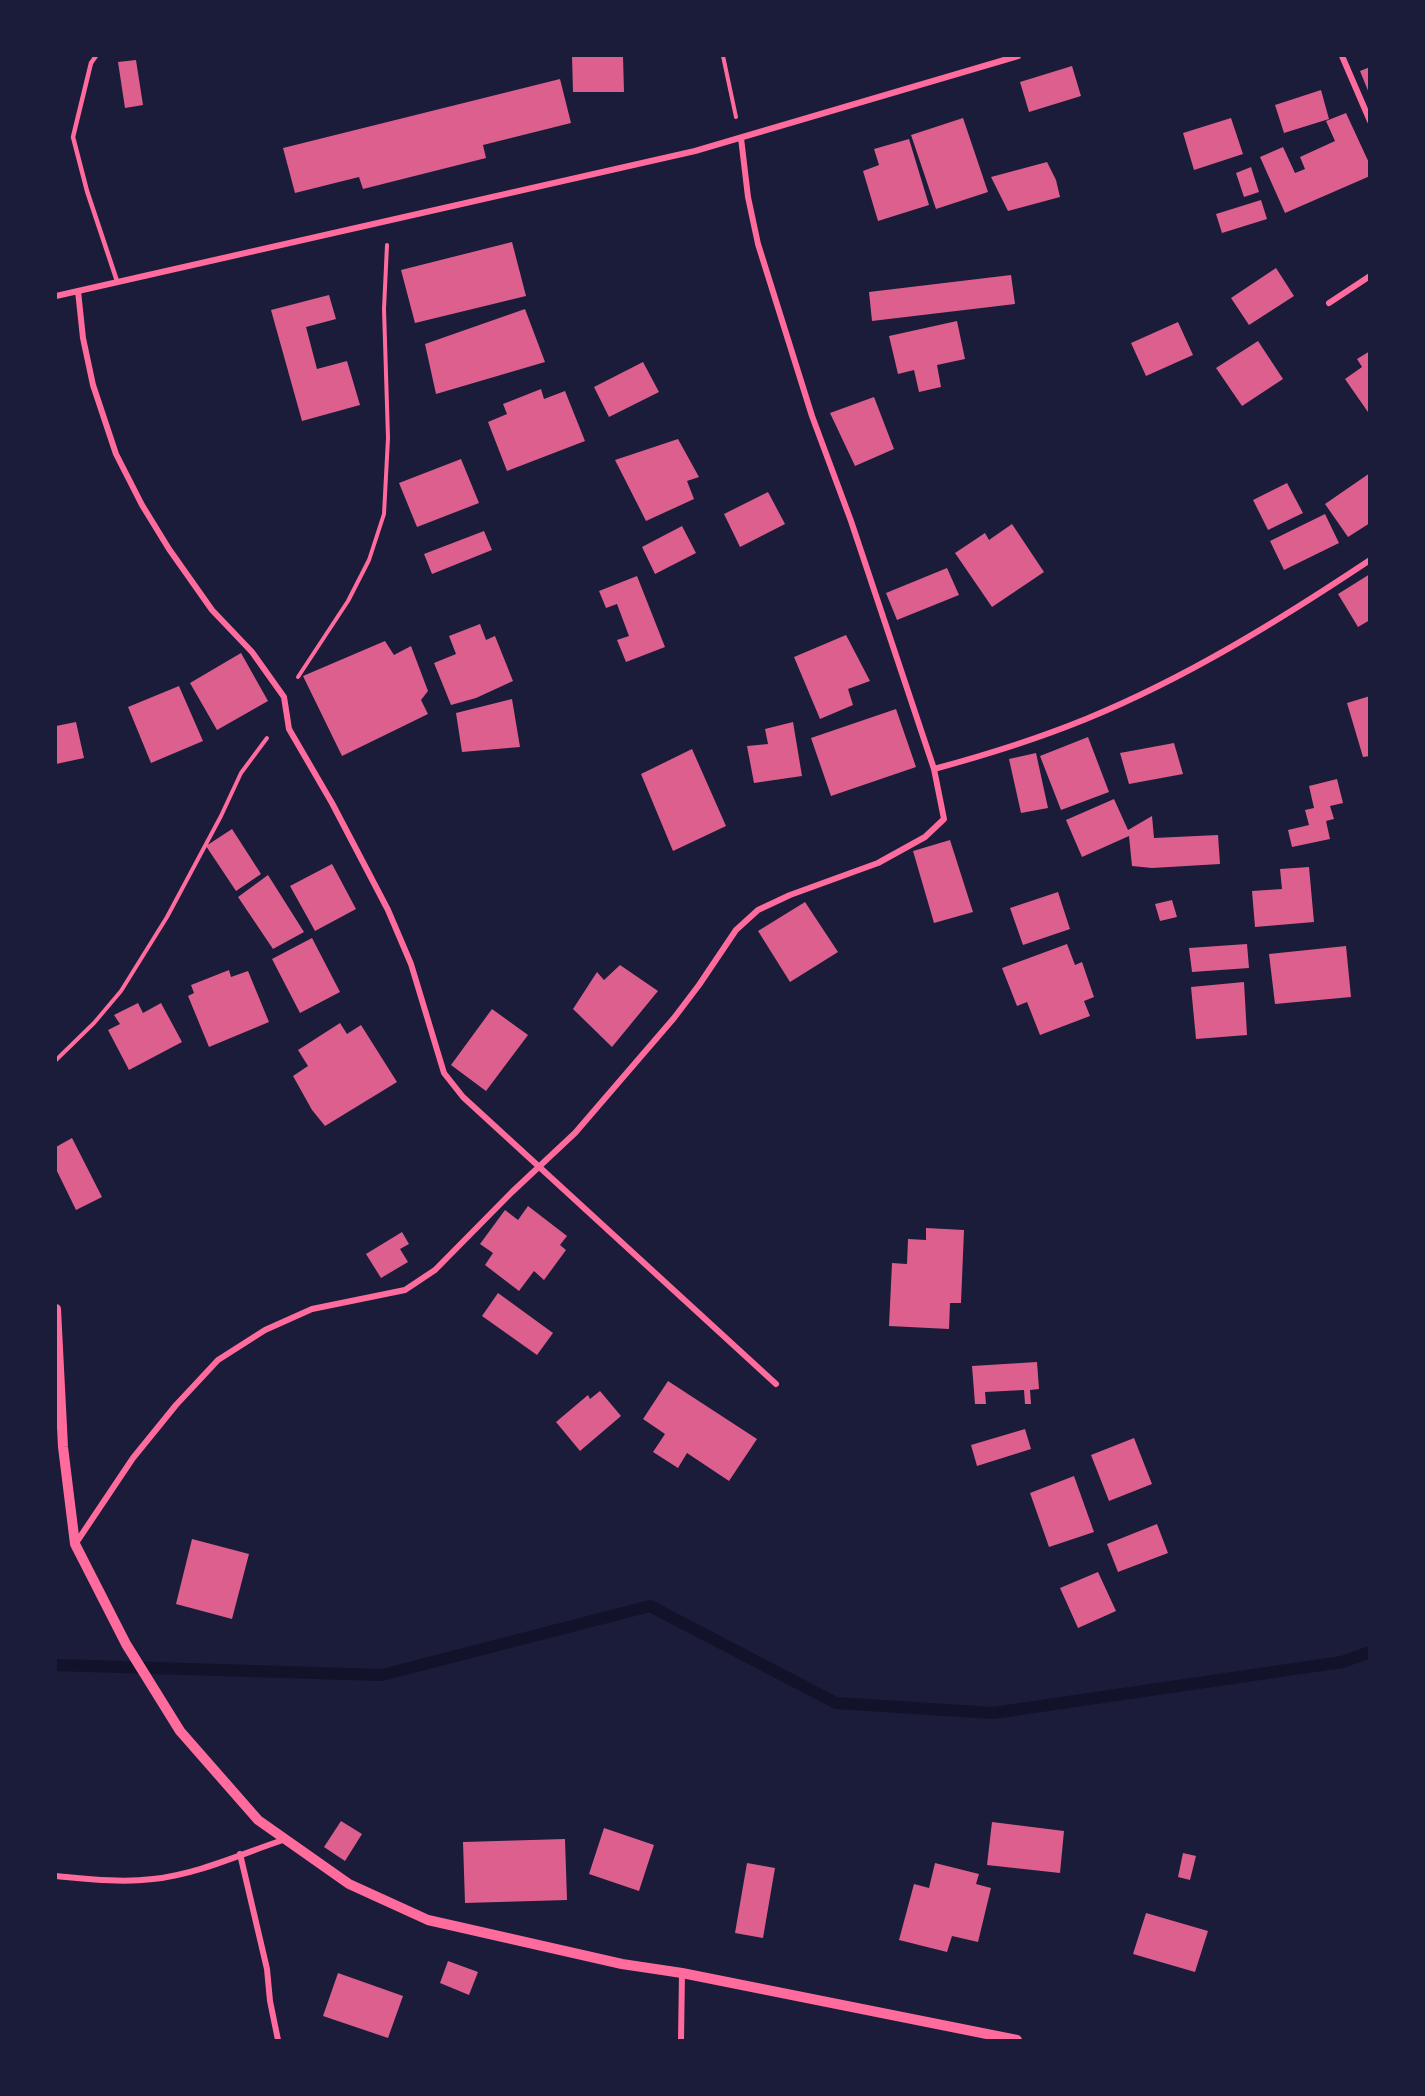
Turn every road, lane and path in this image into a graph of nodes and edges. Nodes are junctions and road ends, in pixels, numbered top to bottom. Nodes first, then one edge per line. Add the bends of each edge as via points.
1 (96, 56) edge
2 (723, 56) edge
3 (1018, 56) edge
4 (1342, 56) edge
5 (1370, 121) edge
6 (741, 138) junction
7 (387, 220) junction
8 (1370, 276) edge
9 (117, 281) junction
10 (78, 291) junction
11 (56, 296) edge
12 (1329, 303) dead end
13 (1370, 560) edge
14 (284, 697) junction
15 (286, 714) junction
16 (934, 769) junction
17 (56, 1060) edge
18 (539, 1166) junction
19 (56, 1309) edge
20 (776, 1384) dead end
21 (59, 1447) edge
22 (75, 1544) junction
23 (286, 1838) junction
24 (240, 1854) junction
25 (56, 1876) edge
26 (682, 1973) junction
27 (278, 2040) edge
28 (681, 2040) edge
29 (1017, 2040) edge

1 - 9 lane via 73,137
2 - 6 path
3 - 6 street
4 - 5 street
6 - 7 street
6 - 16 street via 754,225 781,319
7 - 9 street
7 - 14 path via 384,309 388,438 384,514 369,560 348,601
8 - 12 street
9 - 10 street
10 - 11 street
10 - 14 street via 93,385 116,454 176,558 212,610 252,652
13 - 16 street via 1254,634 1143,694 1036,738
14 - 15 street
15 - 17 path via 241,773 167,917 121,991
15 - 18 street via 289,729 332,803 411,964 444,1073 463,1097
16 - 18 street via 944,819 925,837 878,863 758,910 736,930 699,985 652,1043 575,1133
18 - 20 street
18 - 22 street via 435,1270 405,1290 312,1310 265,1330 218,1360 133,1458
19 - 21 street
21 - 22 street
22 - 23 street via 126,1644 180,1731 258,1820
23 - 24 street
23 - 26 street via 349,1884 428,1920 622,1964
24 - 25 street via 191,1872 153,1880
24 - 27 street via 267,1969
26 - 28 street
26 - 29 street

